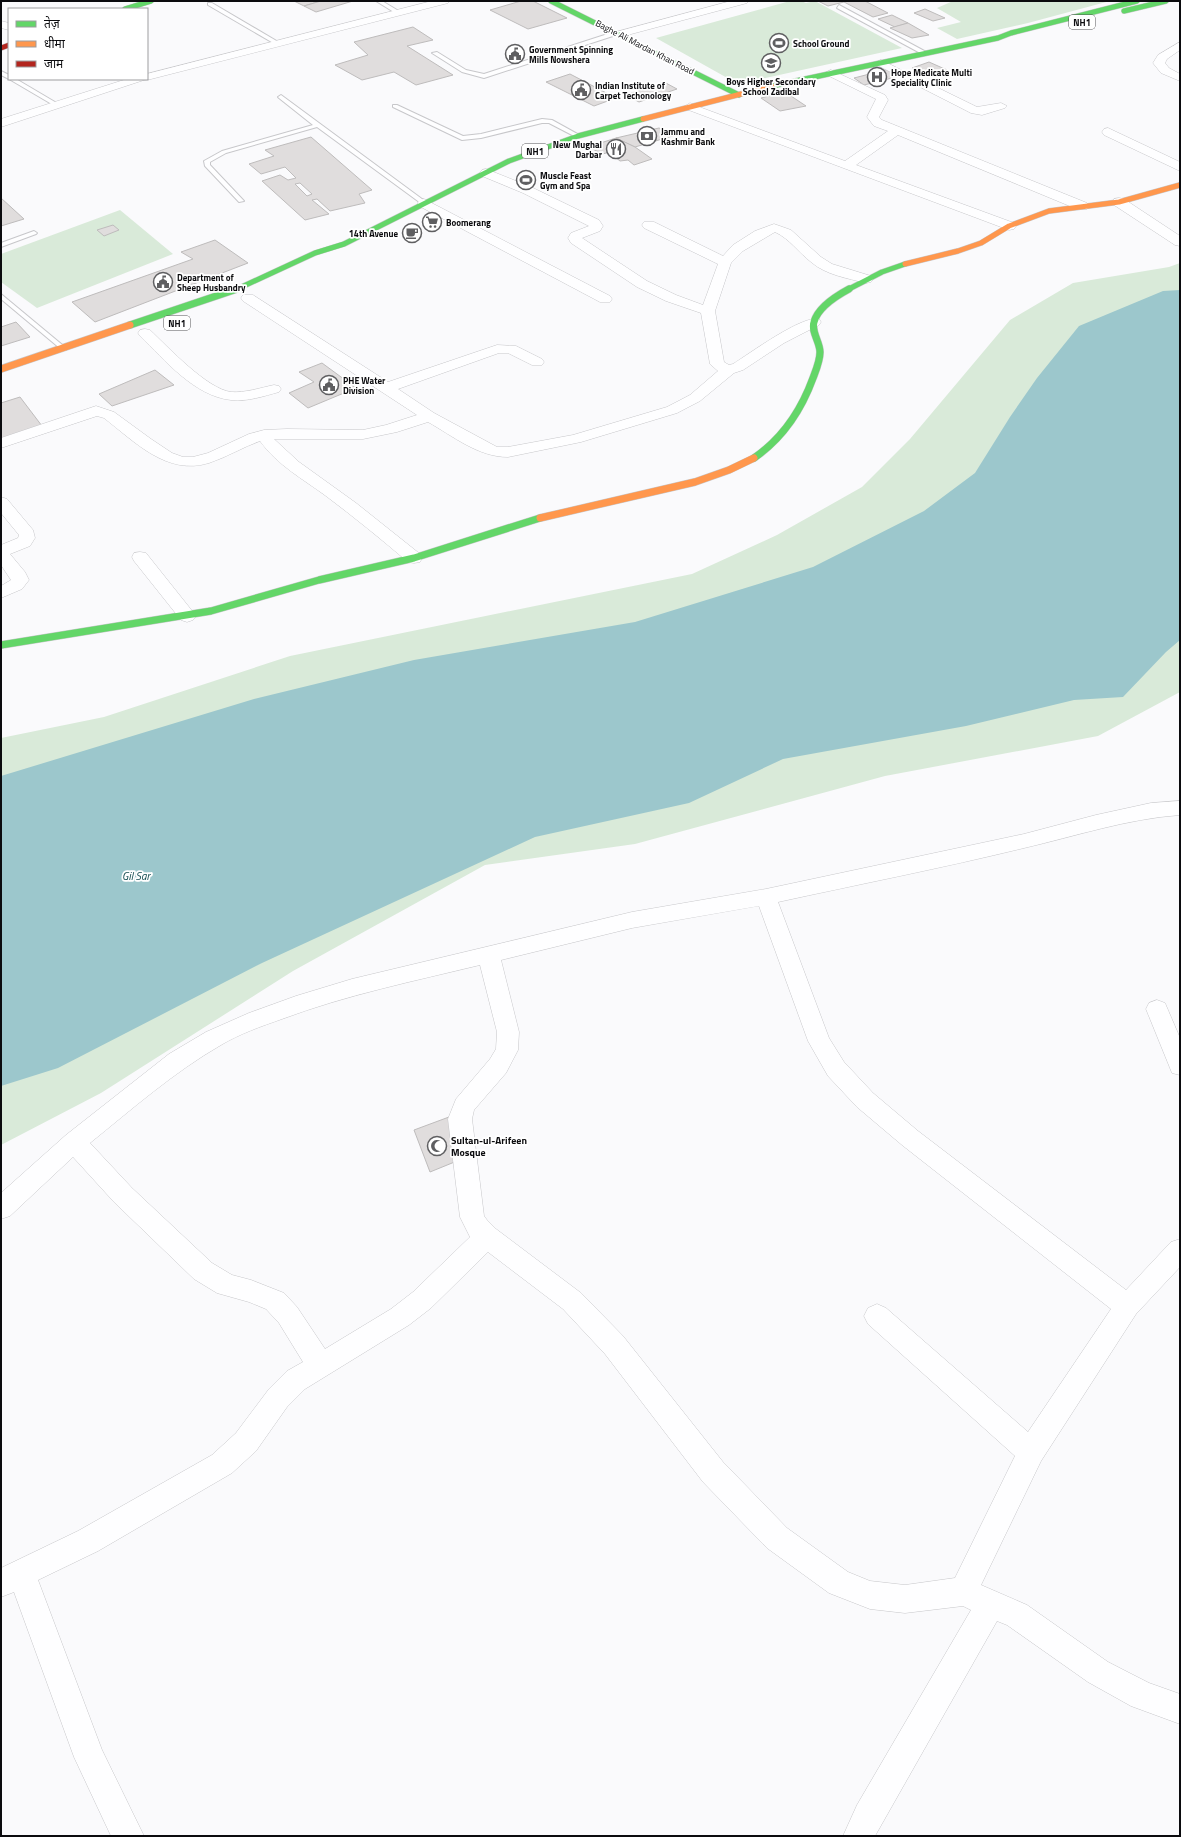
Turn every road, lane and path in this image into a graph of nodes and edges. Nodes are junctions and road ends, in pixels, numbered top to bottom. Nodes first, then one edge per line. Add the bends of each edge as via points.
1 (151, 1) edge
2 (378, 1) edge
3 (444, 1) edge
4 (551, 1) edge
5 (744, 1) edge
6 (1137, 1) edge
7 (1166, 1) edge
8 (210, 4) dead end
9 (839, 7) dead end
10 (128, 8) edge
11 (399, 13) junction
12 (618, 34) junction
13 (998, 38) junction
14 (277, 43) junction
15 (1180, 45) edge
16 (435, 53) dead end
17 (926, 54) junction
18 (881, 63) junction
19 (831, 73) junction
20 (148, 77) edge
21 (1180, 78) edge
22 (14, 80) edge
23 (132, 80) edge
24 (739, 95) junction
25 (281, 97) dead end
26 (57, 105) junction
27 (395, 106) dead end
28 (1001, 106) dead end
29 (690, 107) junction
30 (1, 123) edge
31 (318, 125) junction
32 (898, 130) junction
33 (1108, 132) dead end
34 (578, 136) junction
35 (847, 165) junction
36 (1180, 167) edge
37 (486, 173) junction
38 (1180, 185) edge
39 (241, 201) dead end
40 (1119, 202) junction
41 (424, 203) junction
42 (1082, 206) junction
43 (649, 224) dead end
44 (1009, 226) junction
45 (34, 233) dead end
46 (1180, 242) edge
47 (344, 244) junction
48 (1, 245) edge
49 (326, 260) dead end
50 (725, 262) junction
51 (866, 279) junction
52 (1, 296) edge
53 (248, 298) dead end
54 (605, 299) dead end
55 (708, 311) junction
56 (814, 322) junction
57 (145, 333) dead end
58 (64, 349) junction
59 (72, 358) dead end
60 (537, 362) dead end
61 (1, 369) edge
62 (729, 370) junction
63 (386, 388) junction
64 (274, 389) dead end
65 (429, 416) junction
66 (264, 435) junction
67 (1, 443) edge
68 (1, 502) edge
69 (1, 554) edge
70 (140, 557) dead end
71 (414, 558) junction
72 (1, 593) edge
73 (187, 616) junction
74 (1, 645) edge
75 (1180, 808) edge
76 (766, 897) junction
77 (489, 956) junction
78 (1157, 1009) dead end
79 (1180, 1066) edge
80 (74, 1142) junction
81 (1, 1208) edge
82 (487, 1237) junction
83 (1180, 1250) edge
84 (1127, 1306) junction
85 (877, 1316) dead end
86 (320, 1365) junction
87 (1031, 1452) junction
88 (12, 1578) edge
89 (963, 1592) junction
90 (991, 1603) junction
91 (1180, 1709) edge
92 (128, 1836) edge
93 (859, 1836) edge

1 - 10 main road
2 - 11 lane
3 - 11 street
4 - 12 main road, Baghe Ali Mardan Khan Road
5 - 12 street
6 - 13 main road, NH1
7 - 13 main road, NH1 via 1021,38
8 - 14 lane
9 - 17 lane
11 - 14 street
12 - 16 lane via 484,76 466,72
12 - 24 main road, Baghe Ali Mardan Khan Road
13 - 17 main road, NH1
14 - 20 street
15 - 21 street via 1158,62 1160,67
17 - 18 main road, NH1
18 - 19 main road, NH1
18 - 28 street via 975,111
19 - 24 main road, NH1
19 - 32 street via 881,98 875,120
22 - 26 lane
23 - 26 street
24 - 29 main road, NH1
25 - 31 lane
26 - 30 street
27 - 34 lane via 462,138 542,121 550,121
29 - 34 main road, NH1
29 - 35 street
31 - 39 lane via 224,152 207,161 207,165
31 - 41 lane
32 - 35 street
32 - 42 street
33 - 36 street
34 - 37 main road, NH1 via 528,153
35 - 44 street
37 - 41 main road, NH1
37 - 55 street via 528,190 594,223 595,228 576,236 576,240 651,289
38 - 40 main road
40 - 42 main road
40 - 46 street
41 - 47 main road, NH1
41 - 54 street
42 - 44 main road via 1049,211
43 - 50 street
44 - 51 main road via 981,243 899,265
45 - 48 lane
47 - 49 main road, NH1
47 - 58 main road, NH1 via 315,253 234,290
50 - 51 street via 738,248 774,228 784,231 801,243 822,264
50 - 55 street
51 - 56 main road via 833,299 821,310
52 - 58 lane
53 - 63 street
55 - 62 street via 717,364
56 - 62 street
56 - 71 main road via 820,360 808,392 791,425 776,442 742,465 682,486 528,521
57 - 64 street via 183,368 214,391 230,396
58 - 59 main road
58 - 61 main road, NH1
60 - 63 street via 511,349 497,349
62 - 65 street via 695,398 672,410 576,439 508,452 486,449
63 - 65 street
65 - 66 street via 381,432 354,435
66 - 67 street via 203,460 193,463 182,462 173,460 103,412 96,411
66 - 71 street via 270,446 288,461 379,528
68 - 69 street via 27,534 24,542 2,551
69 - 72 street via 20,580
70 - 73 street
71 - 73 main road via 319,580
73 - 74 main road
75 - 76 street via 1151,810 1024,842
76 - 77 street via 632,920
76 - 84 street via 819,1041 836,1069 865,1100 910,1138
77 - 80 street via 352,988 304,1002 214,1038 177,1061
77 - 82 street via 508,1032 507,1050 498,1066 464,1106 460,1119 472,1217
78 - 79 street
80 - 81 street
80 - 86 street via 123,1195 203,1271 226,1285 251,1291 275,1301 288,1315
82 - 86 street via 422,1300 400,1317
82 - 89 street via 572,1300 614,1345 713,1472 777,1538 839,1583 870,1595 906,1599
83 - 84 street
84 - 87 street
85 - 87 street
86 - 88 street via 296,1380 278,1398 246,1442 222,1464 88,1541
87 - 89 street
88 - 92 street via 89,1757
89 - 90 street
90 - 91 street via 1017,1615 1098,1672 1142,1695
90 - 93 street via 868,1816

